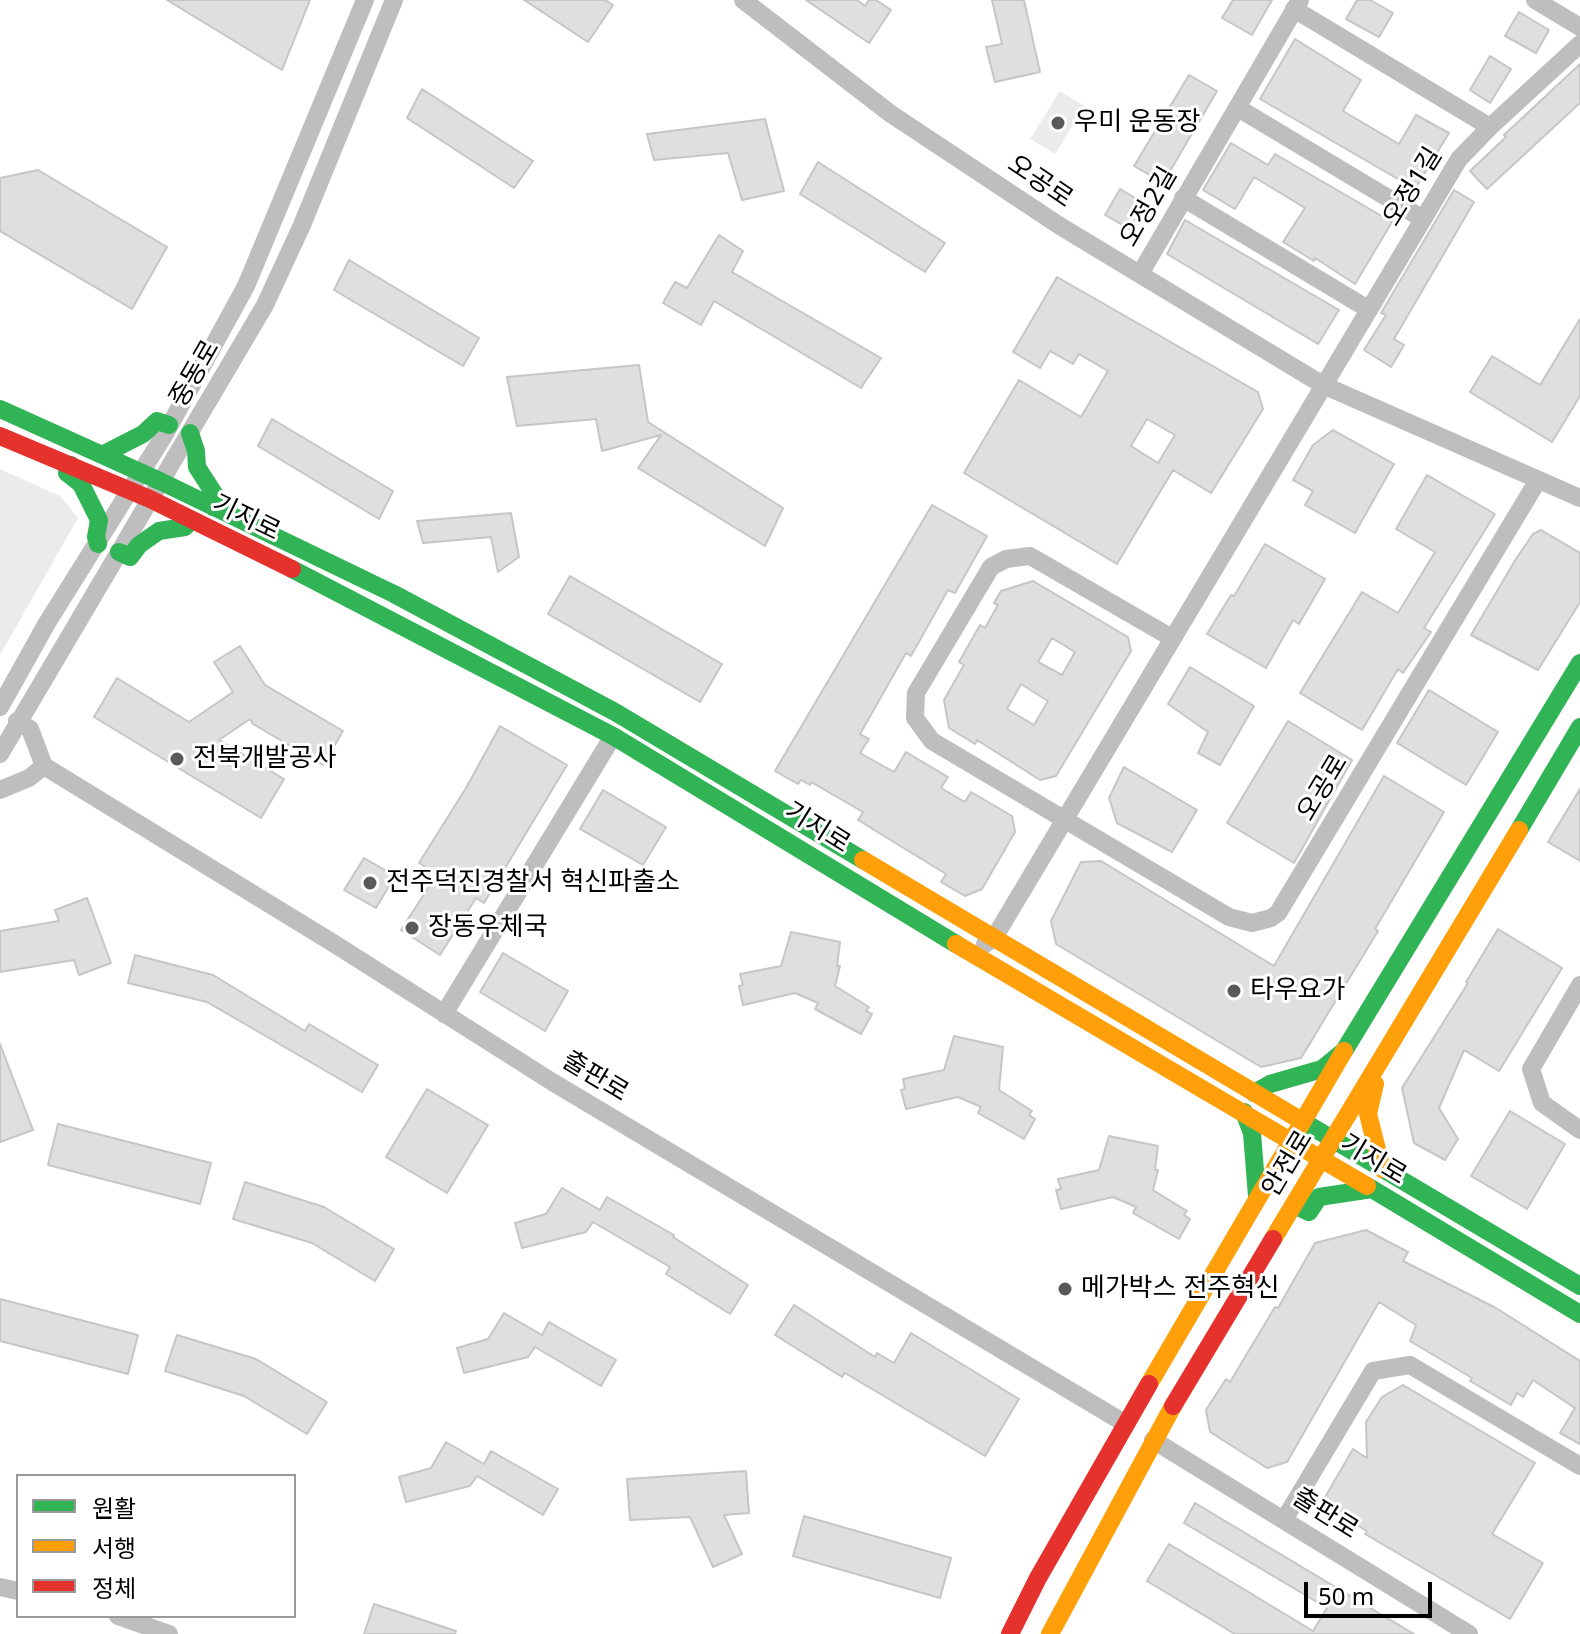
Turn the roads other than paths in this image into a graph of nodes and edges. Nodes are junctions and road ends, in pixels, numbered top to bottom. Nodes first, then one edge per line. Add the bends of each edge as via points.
1 (365, 0) edge
2 (394, 0) edge
3 (743, 0) edge
4 (1535, 0) edge
5 (1297, 5) edge
6 (1580, 27) edge
7 (1580, 44) edge
8 (1238, 108) junction
9 (1490, 127) junction
10 (1183, 198) junction
11 (1423, 219) junction
12 (1140, 274) junction
13 (1368, 309) junction
14 (1323, 385) junction
15 (0, 409) edge
16 (169, 425) junction
17 (190, 433) junction
18 (0, 436) edge
19 (102, 455) junction
20 (71, 465) junction
21 (141, 472) junction
22 (1538, 480) junction
23 (162, 482) junction
24 (131, 491) junction
25 (1580, 498) edge
26 (150, 499) junction
27 (213, 507) junction
28 (192, 520) junction
29 (98, 544) junction
30 (119, 552) junction
31 (1172, 638) junction
32 (1580, 663) edge
33 (0, 707) edge
34 (17, 721) junction
35 (1580, 727) edge
36 (613, 736) junction
37 (0, 754) edge
38 (44, 766) junction
39 (0, 790) edge
40 (1063, 818) junction
41 (994, 938) junction
42 (971, 953) junction
43 (1580, 985) edge
44 (444, 1014) junction
45 (1344, 1051) junction
46 (1379, 1065) junction
47 (1254, 1093) junction
48 (1244, 1112) junction
49 (1301, 1120) junction
50 (1580, 1130) edge
51 (1290, 1140) junction
52 (1333, 1141) junction
53 (1322, 1159) junction
54 (1382, 1169) junction
55 (1372, 1189) junction
56 (1257, 1196) junction
57 (1293, 1205) junction
58 (1580, 1286) edge
59 (1580, 1314) edge
60 (1126, 1424) junction
61 (1153, 1440) junction
62 (1580, 1466) edge
63 (1284, 1520) junction
64 (124, 1618) edge
65 (169, 1634) edge
66 (1010, 1634) edge
67 (1050, 1634) edge
68 (1469, 1634) edge

1 - 16 street, 중동로 via 246,286
2 - 17 street, 중동로 via 265,305
3 - 12 street, 오공로 via 891,114
4 - 6 street
5 - 8 street, 오정2길
5 - 9 street
7 - 9 street, 오정1길
8 - 10 street, 오정2길
8 - 11 street
9 - 11 street, 오정1길 via 1459,159
10 - 12 street, 오정2길
10 - 13 street
11 - 13 street, 오정1길
12 - 14 street, 오공로
13 - 14 street, 오정1길
14 - 22 street, 오공로
14 - 31 street
15 - 19 street, 기지로
16 - 19 street via 157,421
16 - 21 street, 중동로
17 - 23 street, 중동로
17 - 27 street via 197,467 215,495
18 - 20 street, 기지로
19 - 21 street, 기지로
20 - 24 street, 기지로
20 - 29 street via 67,473 81,484 99,520
21 - 23 street, 기지로
21 - 24 street, 중동로
22 - 25 street, 오공로
22 - 40 street, 오공로 via 1271,918 1252,923 1229,917
23 - 26 street, 중동로
23 - 27 street, 기지로
24 - 26 street, 기지로
24 - 29 street, 중동로
26 - 28 street, 기지로
26 - 30 street, 중동로
27 - 41 street, 기지로 via 394,594 615,712
28 - 30 street via 185,527 159,531 130,557
28 - 36 street, 기지로
29 - 33 street, 중동로
30 - 34 street, 중동로
31 - 40 street
31 - 40 street, 오공로 via 1030,556 991,567 916,693 915,718 932,741
32 - 45 street, 안전로
34 - 37 street, 중동로
34 - 38 street via 30,729
35 - 46 street, 안전로
36 - 42 street, 기지로
36 - 44 street
38 - 39 street
38 - 44 street, 출판로
40 - 41 street
41 - 42 street
41 - 47 street, 기지로
42 - 48 street, 기지로
43 - 50 street via 1531,1069 1542,1103
44 - 60 street, 출판로
45 - 47 street via 1322,1069
45 - 49 street, 안전로
46 - 52 street, 안전로
46 - 54 street via 1368,1114
47 - 49 street, 기지로
48 - 51 street, 기지로
48 - 56 street via 1252,1133
49 - 51 street, 안전로
49 - 52 street, 기지로
51 - 53 street, 기지로
51 - 56 street, 안전로
52 - 53 street, 안전로
52 - 54 street, 기지로
53 - 55 street, 기지로
53 - 57 street, 안전로
54 - 58 street, 기지로
55 - 57 street via 1319,1197 1309,1212
55 - 59 street, 기지로
56 - 60 street, 안전로
57 - 61 street, 안전로
60 - 66 street, 안전로
61 - 63 street, 출판로
61 - 67 street, 안전로
62 - 63 street via 1410,1365 1373,1371
63 - 68 street, 출판로
64 - 65 street

